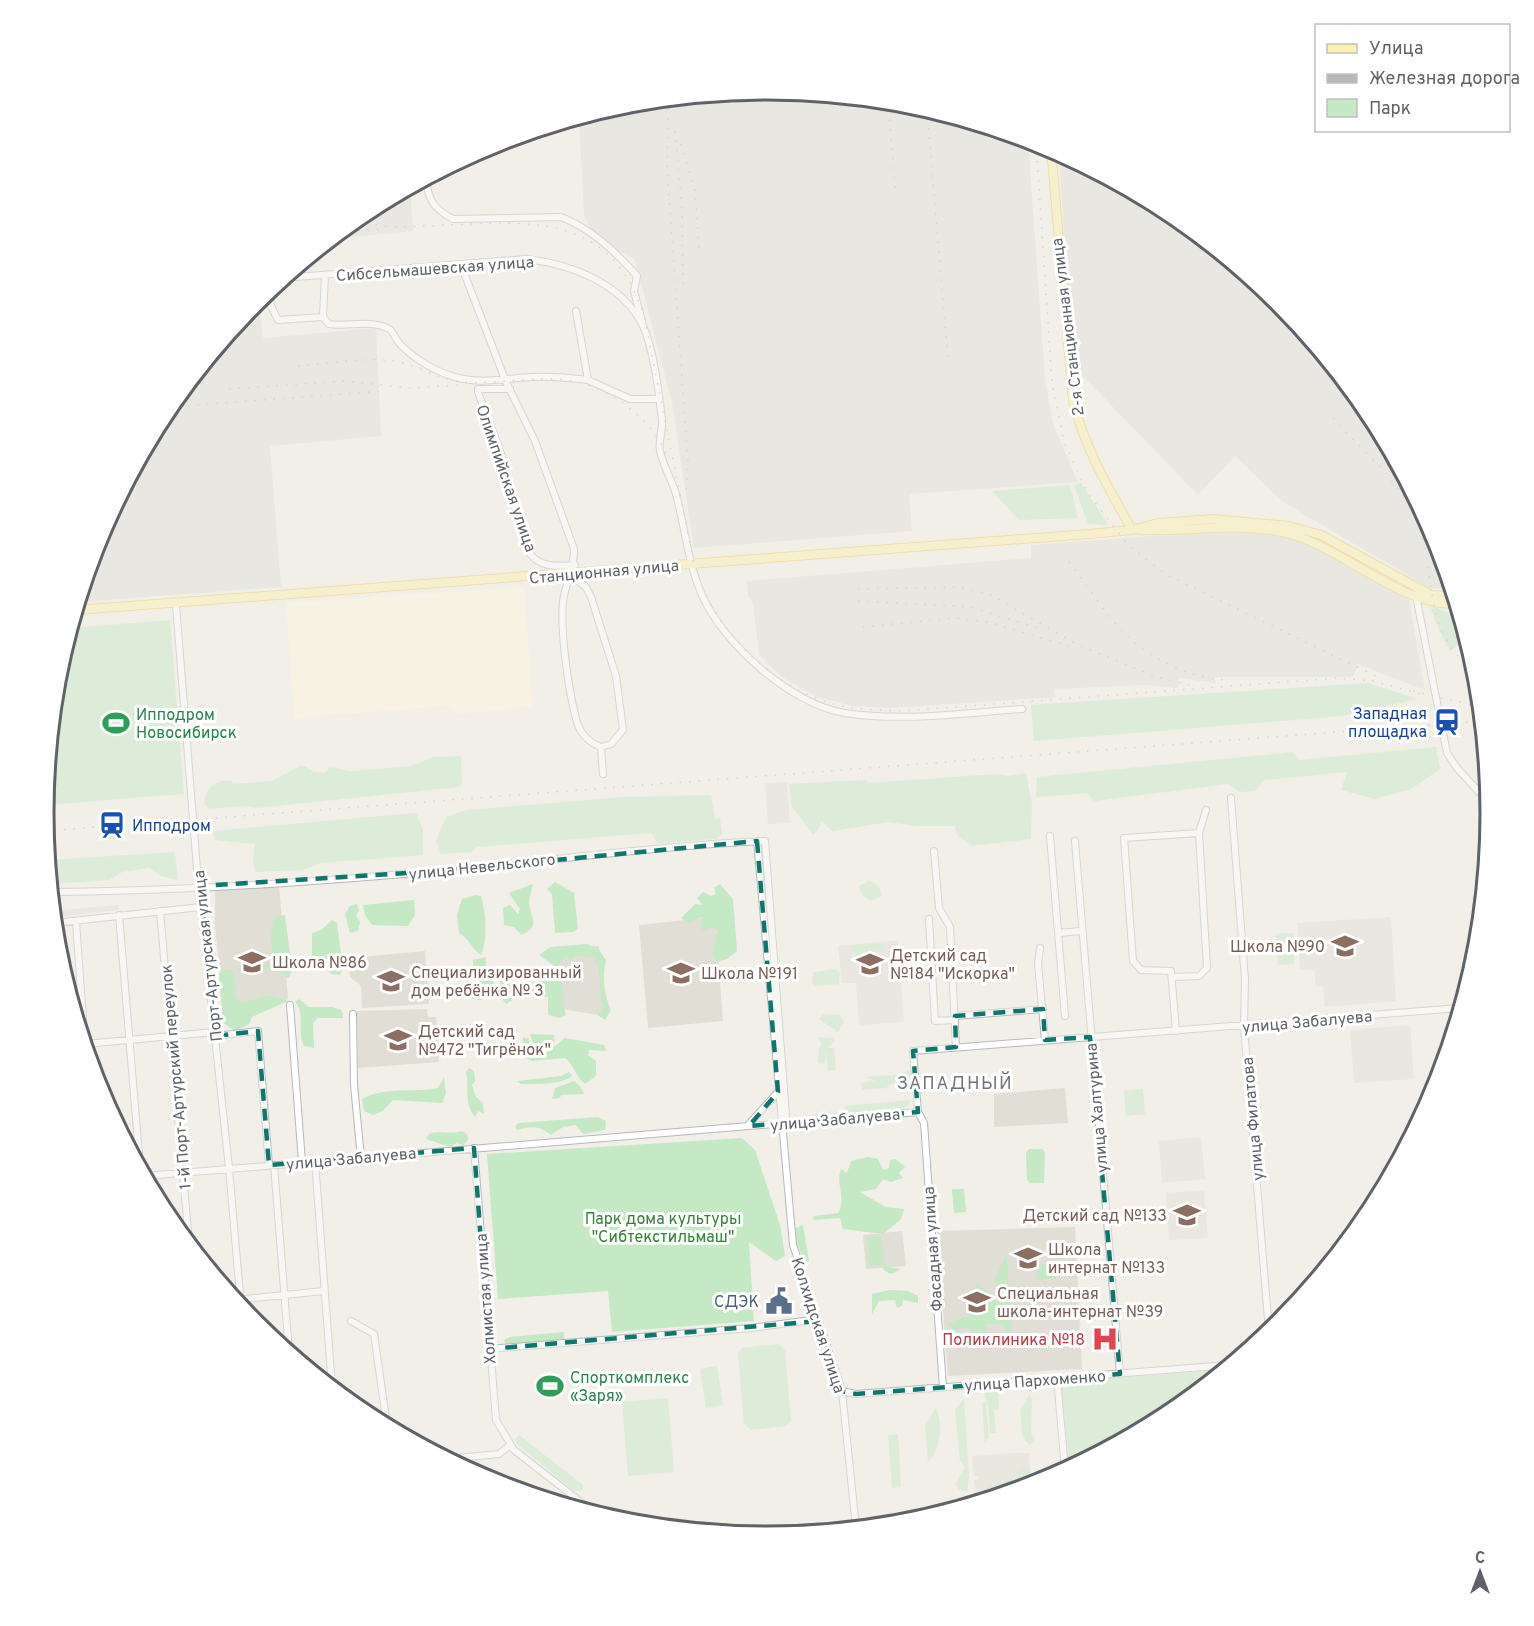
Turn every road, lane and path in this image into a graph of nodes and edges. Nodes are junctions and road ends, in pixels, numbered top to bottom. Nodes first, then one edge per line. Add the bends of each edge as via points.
1 (1052, 160) edge
2 (427, 187) edge
3 (461, 265) junction
4 (325, 275) junction
5 (297, 277) edge
6 (270, 302) edge
7 (576, 310) dead end
8 (323, 318) junction
9 (644, 327) junction
10 (505, 380) junction
11 (588, 380) junction
12 (510, 389) junction
13 (658, 399) junction
14 (1132, 530) junction
15 (691, 564) junction
16 (574, 565) junction
17 (568, 574) junction
18 (1418, 594) junction
19 (1446, 596) edge
20 (1448, 604) edge
21 (176, 605) junction
22 (84, 610) edge
23 (1022, 709) dead end
24 (601, 747) junction
25 (603, 774) dead end
26 (1479, 791) edge
27 (1231, 798) dead end
28 (1206, 810) dead end
29 (1199, 833) junction
30 (1050, 837) dead end
31 (757, 841) junction
32 (765, 841) joint
33 (1075, 841) dead end
34 (934, 851) dead end
35 (199, 886) junction
36 (59, 892) edge
37 (201, 907) junction
38 (160, 911) junction
39 (118, 915) junction
40 (929, 919) dead end
41 (76, 922) junction
42 (63, 923) edge
43 (1081, 931) junction
44 (1058, 933) junction
45 (1040, 948) dead end
46 (1172, 977) junction
47 (290, 1005) dead end
48 (1043, 1009) junction
49 (1453, 1009) edge
50 (83, 1013) edge
51 (353, 1014) dead end
52 (1065, 1016) dead end
53 (955, 1018) junction
54 (1244, 1026) junction
55 (1176, 1031) junction
56 (215, 1034) junction
57 (171, 1036) junction
58 (1090, 1037) junction
59 (128, 1040) junction
60 (1045, 1040) junction
61 (92, 1043) edge
62 (956, 1047) junction
63 (778, 1092) junction
64 (918, 1112) junction
65 (783, 1123) junction
66 (748, 1126) junction
67 (138, 1147) edge
68 (474, 1148) junction
69 (361, 1158) junction
70 (315, 1161) junction
71 (302, 1162) junction
72 (271, 1165) junction
73 (230, 1168) junction
74 (183, 1172) junction
75 (154, 1175) edge
76 (188, 1228) edge
77 (238, 1291) edge
78 (324, 1291) junction
79 (284, 1295) junction
80 (248, 1301) edge
81 (818, 1319) junction
82 (1268, 1320) edge
83 (351, 1321) dead end
84 (288, 1341) edge
85 (489, 1349) junction
86 (1217, 1366) edge
87 (1120, 1374) junction
88 (331, 1378) edge
89 (1057, 1378) junction
90 (943, 1387) junction
91 (842, 1391) junction
92 (385, 1415) edge
93 (509, 1446) junction
94 (464, 1457) edge
95 (1064, 1460) edge
96 (580, 1501) edge
97 (855, 1520) edge

1 - 14 main road, 2-я Станционная улица via 1073,400 1090,454
2 - 9 street via 428,198 438,211 453,219 561,217 577,223 637,276 634,291
3 - 4 street, Сибсельмашевская улица
3 - 9 street, Сибсельмашевская улица via 526,259 568,266 621,298
3 - 10 street, Олимпийская улица
4 - 5 street, Сибсельмашевская улица
4 - 8 street
6 - 8 street via 278,320
7 - 11 street
8 - 10 street via 329,324 370,324 391,329 399,343 432,369 458,378
9 - 13 street, Сибсельмашевская улица
10 - 11 street
10 - 12 street, Олимпийская улица
11 - 13 street via 630,399
12 - 16 street, Олимпийская улица via 535,441 568,530
12 - 16 street, Олимпийская улица via 484,387 478,392 526,545 533,558 546,564
13 - 15 street, Сибсельмашевская улица via 662,422 660,450 675,492
14 - 15 main road, Станционная улица
14 - 18 main road, Станционная улица via 1158,523 1213,519 1289,526 1321,535
15 - 17 main road, Станционная улица
15 - 23 street, Сибсельмашевская улица via 712,613 744,652 762,669 819,705 844,713 888,716
16 - 17 street
17 - 21 main road, Станционная улица
17 - 24 street via 562,615 570,680 579,726 585,737
17 - 24 street via 586,587 591,597 616,676 623,730 611,744
18 - 19 main road, Станционная улица
18 - 20 main road, Станционная улица via 1437,604
18 - 26 street via 1447,753
21 - 22 main road, Станционная улица
21 - 35 street, Порт-Артурская улица
24 - 25 street
27 - 54 street, улица Филатова via 1245,979
28 - 29 street
29 - 46 street via 1207,968 1199,976
29 - 46 street via 1124,838 1133,961 1141,970 1171,971
30 - 44 street
31 - 32 street, улица Невельского
31 - 35 street, улица Невельского via 438,871
31 - 63 street, Колхидская улица
32 - 65 street, Колхидская улица via 782,1049 786,1114
33 - 43 street, улица Халтурина
34 - 53 street via 939,908 950,927
35 - 36 street, улица Невельского
35 - 37 street, Порт-Артурская улица
37 - 38 street
37 - 56 street, Порт-Артурская улица
38 - 39 street
38 - 57 street, 1-й Порт-Артурский переулок
39 - 41 street
39 - 59 street
40 - 53 street via 935,1021
41 - 42 street
41 - 50 street
43 - 44 street
43 - 58 street, улица Халтурина
44 - 52 street
45 - 48 street
46 - 55 street
47 - 71 street
48 - 53 street
48 - 60 street
49 - 54 street, улица Забалуева
51 - 69 street
53 - 62 street
54 - 55 street, улица Забалуева
54 - 82 street, улица Филатова
55 - 58 street, улица Забалуева
56 - 57 street
56 - 72 street via 258,1031
56 - 73 street, Порт-Артурская улица
57 - 59 street
57 - 74 street, 1-й Порт-Артурский переулок
58 - 60 street, улица Забалуева
58 - 87 street, улица Халтурина
59 - 61 street
59 - 67 street
60 - 62 street, улица Забалуева
62 - 64 street, улица Забалуева via 913,1051
63 - 65 street, Колхидская улица
63 - 66 street
64 - 65 street, улица Забалуева
64 - 90 street, Фасадная улица via 924,1123
65 - 66 street, улица Забалуева
65 - 81 street, Колхидская улица via 793,1245
66 - 68 street, улица Забалуева
68 - 69 street, улица Забалуева
68 - 85 street, Холмистая улица
69 - 70 street, улица Забалуева
70 - 71 street, улица Забалуева
70 - 78 street
71 - 72 street, улица Забалуева
72 - 73 street, улица Забалуева
72 - 79 street
73 - 74 street, улица Забалуева
73 - 77 street, Порт-Артурская улица
74 - 75 street, улица Забалуева
74 - 76 street, 1-й Порт-Артурский переулок
78 - 79 street
78 - 88 street
79 - 80 street
79 - 84 street
81 - 85 street
81 - 91 street, Колхидская улица
83 - 92 street via 374,1334
85 - 93 street, Холмистая улица via 496,1420
86 - 87 street, улица Пархоменко
87 - 89 street, улица Пархоменко
89 - 90 street, улица Пархоменко
89 - 95 street
90 - 91 street, улица Пархоменко via 855,1394
91 - 97 street, Колхидская улица
93 - 94 street via 499,1454
93 - 96 street

